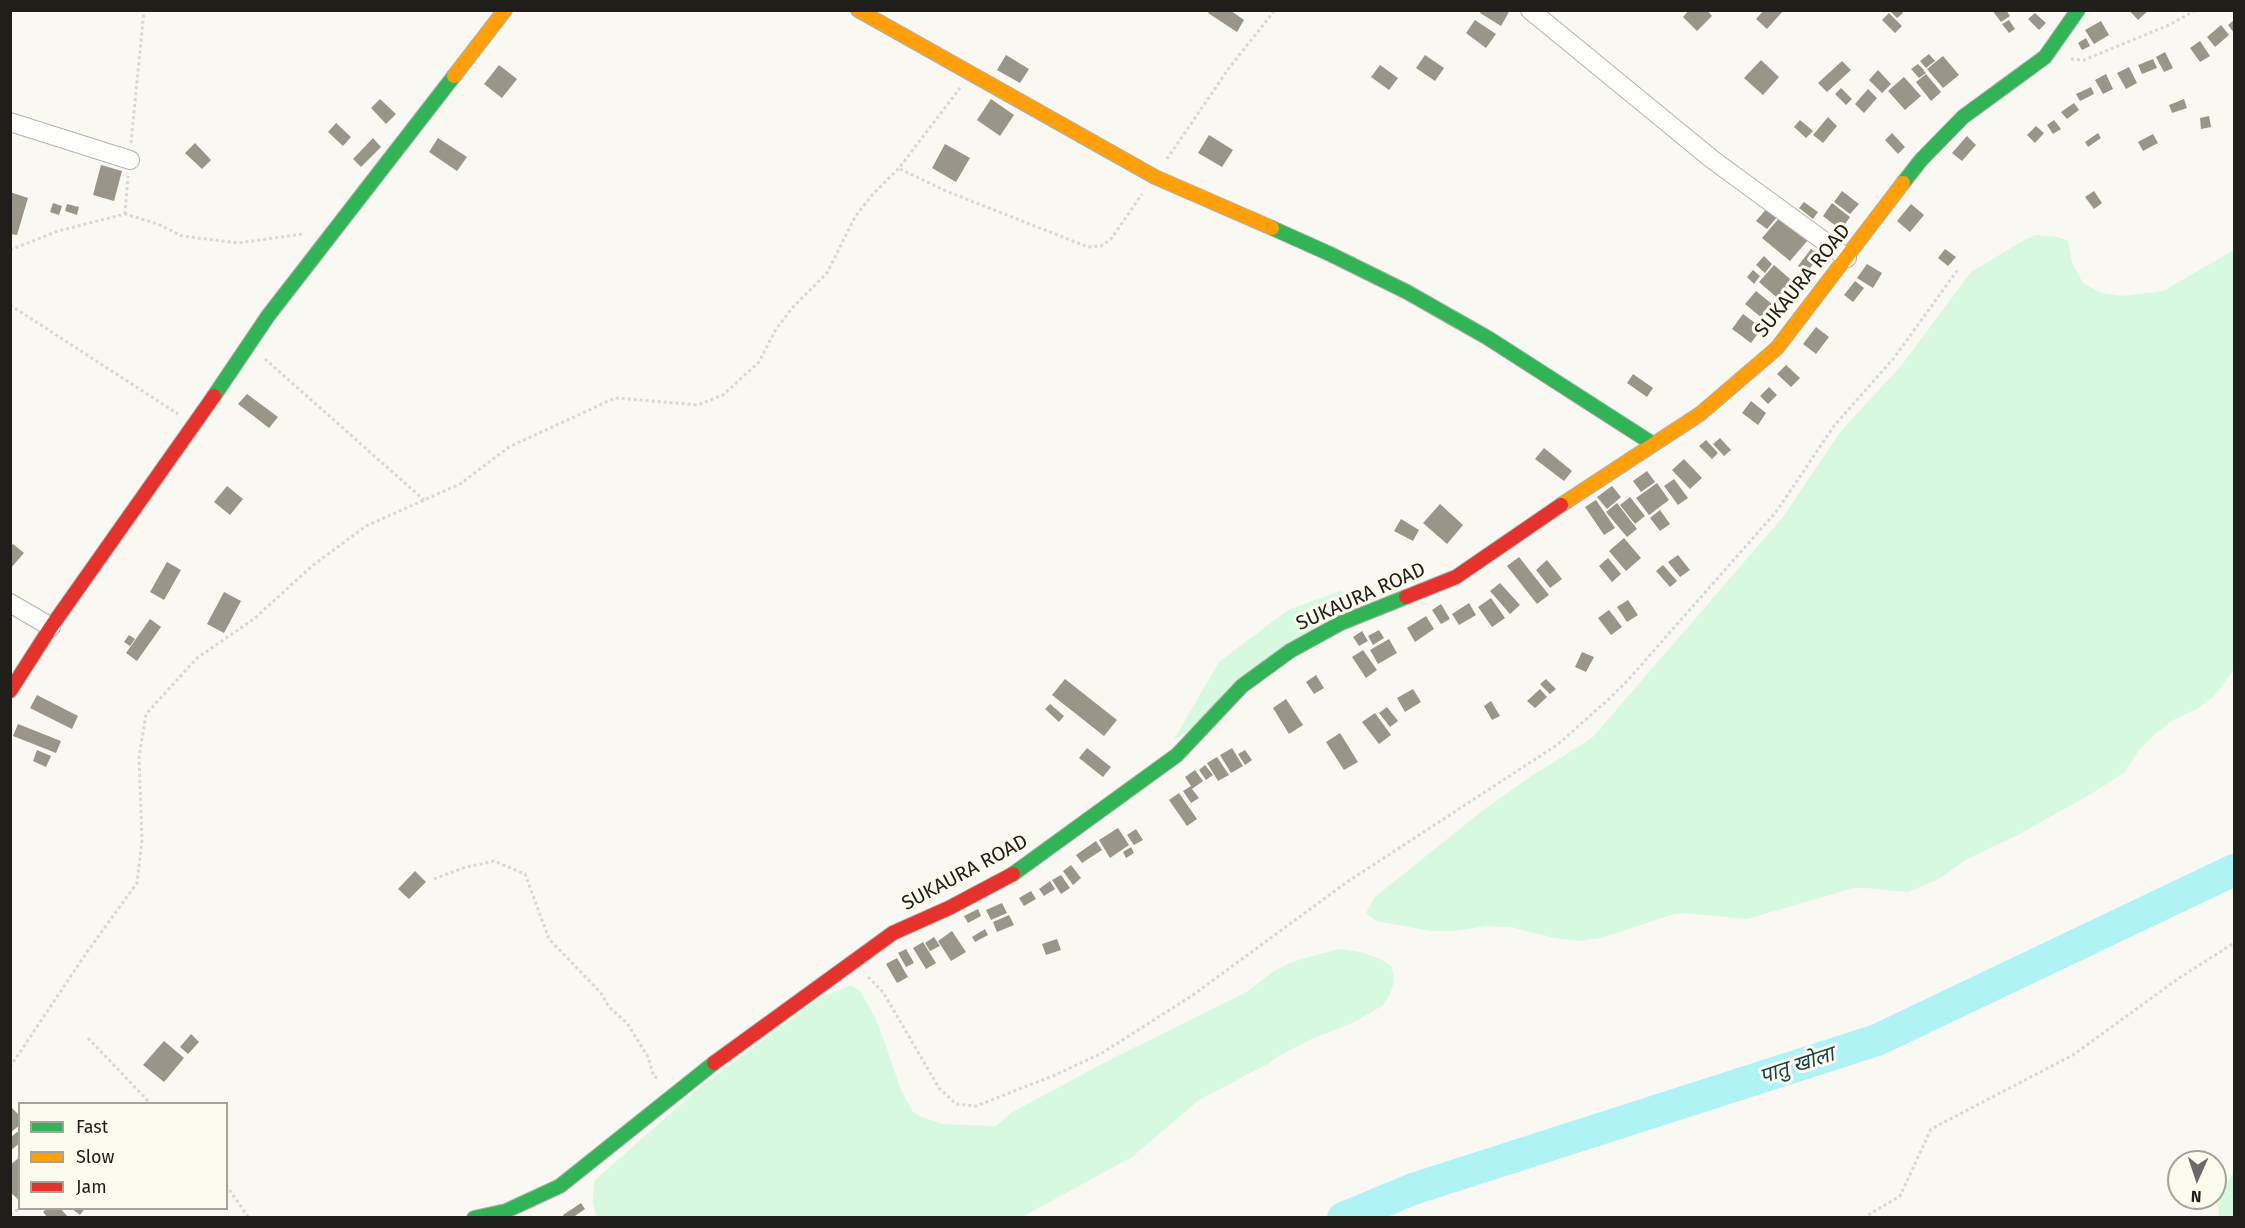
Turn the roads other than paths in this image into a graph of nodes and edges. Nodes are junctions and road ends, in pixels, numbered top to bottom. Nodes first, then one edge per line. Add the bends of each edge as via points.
1 (505, 10) edge
2 (858, 10) edge
3 (1530, 10) edge
4 (2078, 10) edge
5 (10, 122) edge
6 (129, 160) road end
7 (1847, 258) junction
8 (1653, 444) junction
9 (10, 603) edge
10 (51, 627) junction
11 (10, 691) edge
12 (474, 1218) edge

1 - 10 street via 268,316
2 - 8 street via 1155,177 1407,292 1488,338
3 - 7 street via 1713,160
4 - 7 street, SUKAURA ROAD via 2045,57 1963,117 1921,160
5 - 6 street
7 - 8 street, SUKAURA ROAD via 1777,348 1700,414
8 - 12 street, SUKAURA ROAD via 1456,577 1341,624 1290,651 1242,686 1178,755 1019,871 892,933 688,1082 560,1186 506,1211
9 - 10 street
10 - 11 street

